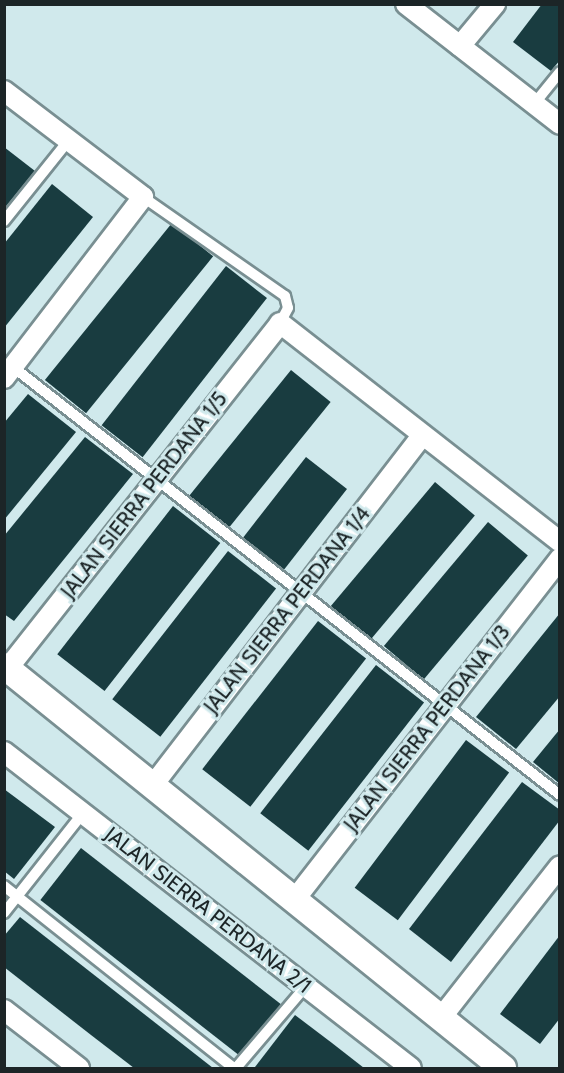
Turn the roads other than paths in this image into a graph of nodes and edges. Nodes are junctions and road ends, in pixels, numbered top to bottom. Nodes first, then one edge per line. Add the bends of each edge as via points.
1 (406, 4) edge
2 (495, 4) edge
3 (460, 46) junction
4 (560, 72) edge
5 (4, 91) edge
6 (534, 104) junction
7 (560, 124) edge
8 (69, 140) junction
9 (143, 197) junction
10 (4, 221) edge
11 (280, 323) junction
12 (9, 372) edge
13 (422, 436) junction
14 (157, 479) junction
15 (560, 542) edge
16 (560, 558) edge
17 (301, 593) junction
18 (6, 667) edge
19 (444, 704) junction
20 (4, 752) edge
21 (153, 785) junction
22 (560, 795) edge
23 (83, 813) junction
24 (560, 866) edge
25 (4, 886) edge
26 (18, 896) junction
27 (295, 899) junction
28 (4, 914) edge
29 (306, 986) junction
30 (4, 1010) edge
31 (440, 1018) junction
32 (79, 1068) edge
33 (235, 1068) edge
34 (411, 1068) edge
35 (503, 1068) edge

1 - 3 street
2 - 3 street
3 - 6 street
4 - 6 lane
5 - 8 street
6 - 7 street
8 - 9 street
8 - 10 lane
9 - 11 lane via 285,296 288,308
9 - 12 street
11 - 13 street
11 - 14 street, JALAN SIERRA PERDANA 1/5
12 - 14 lane
13 - 15 street
13 - 17 street, JALAN SIERRA PERDANA 1/4
14 - 17 lane
14 - 18 street, JALAN SIERRA PERDANA 1/5
16 - 19 street, JALAN SIERRA PERDANA 1/3
17 - 19 lane
17 - 21 street, JALAN SIERRA PERDANA 1/4
18 - 21 street
19 - 22 lane
19 - 27 street, JALAN SIERRA PERDANA 1/3
20 - 23 street, JALAN SIERRA PERDANA 2/1
21 - 27 street
23 - 26 lane
23 - 29 street, JALAN SIERRA PERDANA 2/1
24 - 31 street
25 - 26 lane
26 - 28 lane
26 - 33 lane
27 - 31 street
29 - 33 lane
29 - 34 street, JALAN SIERRA PERDANA 2/1
30 - 32 street
31 - 35 street

